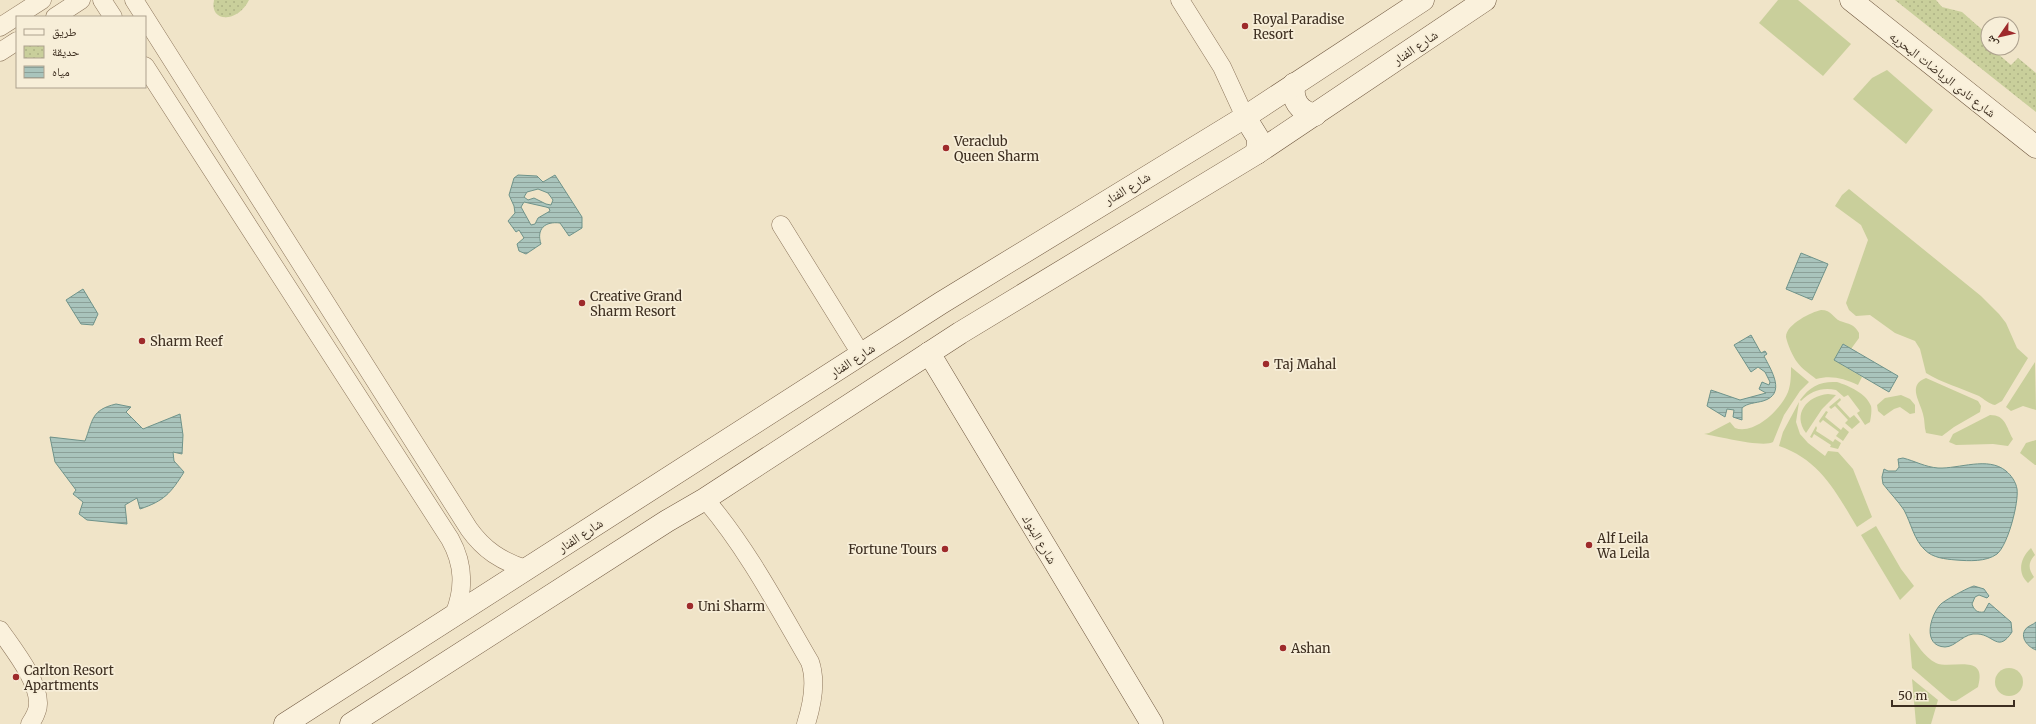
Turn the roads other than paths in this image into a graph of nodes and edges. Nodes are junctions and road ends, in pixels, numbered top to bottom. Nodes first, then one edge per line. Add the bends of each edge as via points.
1 (42, 0) edge
2 (81, 0) edge
3 (102, 0) edge
4 (134, 0) edge
5 (1180, 0) edge
6 (1422, 0) edge
7 (1485, 0) edge
8 (1851, 0) edge
9 (17, 16) edge
10 (57, 16) edge
11 (112, 16) edge
12 (144, 16) edge
13 (16, 17) edge
14 (146, 19) edge
15 (0, 27) edge
16 (16, 42) edge
17 (0, 52) edge
18 (146, 68) edge
19 (1294, 84) junction
20 (1315, 115) junction
21 (1245, 117) junction
22 (2036, 147) edge
23 (1257, 153) junction
24 (781, 225) dead end
25 (929, 353) junction
26 (861, 354) junction
27 (705, 499) junction
28 (526, 569) junction
29 (454, 615) junction
30 (0, 630) edge
31 (379, 717) edge
32 (30, 724) edge
33 (285, 724) edge
34 (351, 724) edge
35 (806, 724) edge
36 (1152, 724) edge

1 - 9 street
2 - 10 street
3 - 11 street
4 - 12 street
5 - 21 street via 1222,67
6 - 19 main road, شارع الفنار
7 - 20 main road, شارع الفنار
8 - 22 main road, شارع نادى الرياضات البحريه
13 - 15 street
14 - 28 street via 468,529 486,550 497,558
16 - 17 street
18 - 29 street via 450,539 459,559 462,581 462,593
19 - 20 main road via 1293,91 1297,104 1302,110
19 - 21 main road, شارع الفنار
20 - 23 main road, شارع الفنار
21 - 23 main road via 1258,138
21 - 26 main road, شارع الفنار via 967,286
23 - 25 main road, شارع الفنار
24 - 26 street
25 - 27 main road, شارع الفنار
25 - 36 main road, شارع البنوك
26 - 28 main road, شارع الفنار
27 - 31 main road, شارع الفنار via 667,521
27 - 35 street via 754,567 810,662 814,678
28 - 29 main road, شارع الفنار
29 - 33 main road, شارع الفنار
30 - 32 street via 37,692 38,706
31 - 34 main road, شارع الفنار

